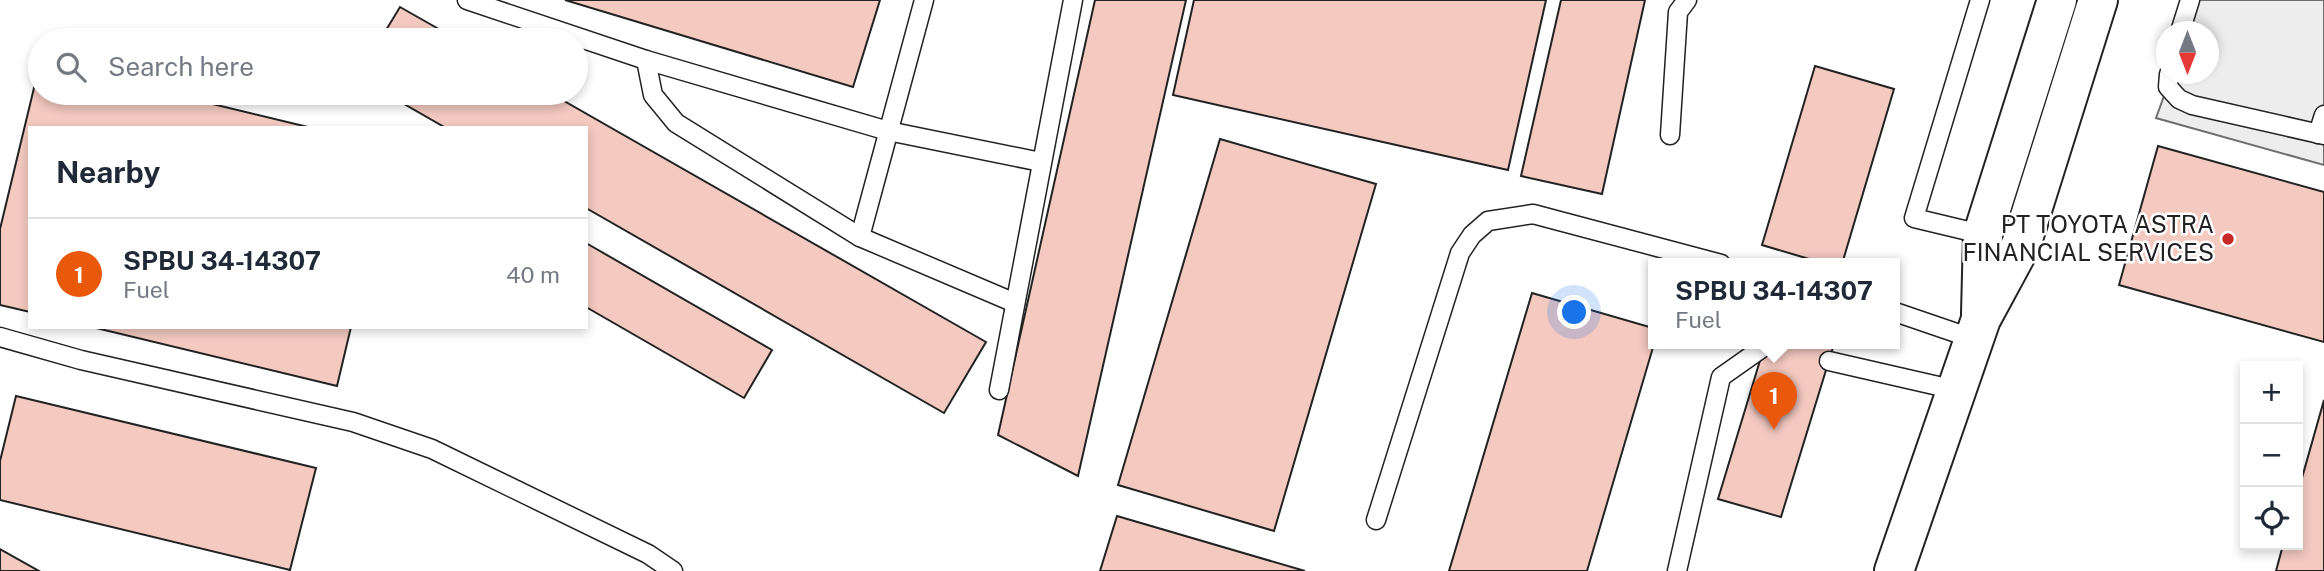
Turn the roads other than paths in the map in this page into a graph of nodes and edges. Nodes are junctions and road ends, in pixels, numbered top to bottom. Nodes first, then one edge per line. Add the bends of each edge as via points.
1 (467, 0) edge
2 (924, 0) edge
3 (1073, 0) edge
4 (1688, 0) edge
5 (1980, 0) edge
6 (2057, 0) edge
7 (2098, 0) edge
8 (2190, 0) edge
9 (2183, 21) edge
10 (551, 28) edge
11 (588, 41) edge
12 (646, 60) junction
13 (2168, 84) edge
14 (2025, 100) junction
15 (2064, 110) junction
16 (2324, 115) edge
17 (888, 131) junction
18 (1670, 135) dead end
19 (2321, 135) edge
20 (1041, 162) junction
21 (860, 237) junction
22 (2003, 240) junction
23 (1698, 258) edge
24 (1015, 303) junction
25 (1900, 313) edge
26 (1977, 329) junction
27 (0, 337) edge
28 (1761, 349) edge
29 (1829, 360) dead end
30 (999, 390) dead end
31 (1955, 393) junction
32 (1376, 520) dead end
33 (673, 571) edge
34 (1676, 571) edge
35 (1894, 571) edge

1 - 10 lane
2 - 17 lane
3 - 20 lane
4 - 18 lane via 1678,12
5 - 22 lane via 1914,218
6 - 14 main road
7 - 15 main road
8 - 9 lane
11 - 12 lane
12 - 17 lane
12 - 21 lane via 653,96 676,123
13 - 19 lane via 2179,99 2192,105
14 - 15 main road
14 - 22 main road
15 - 22 main road
16 - 19 lane
17 - 20 lane
17 - 21 lane
20 - 24 lane
21 - 24 lane
22 - 26 main road
23 - 32 lane via 1532,214 1488,221 1460,253
24 - 30 lane
25 - 26 lane
26 - 31 main road
27 - 33 lane via 80,360 353,422 432,449 648,554
28 - 34 lane via 1721,377
29 - 31 lane
31 - 35 main road

